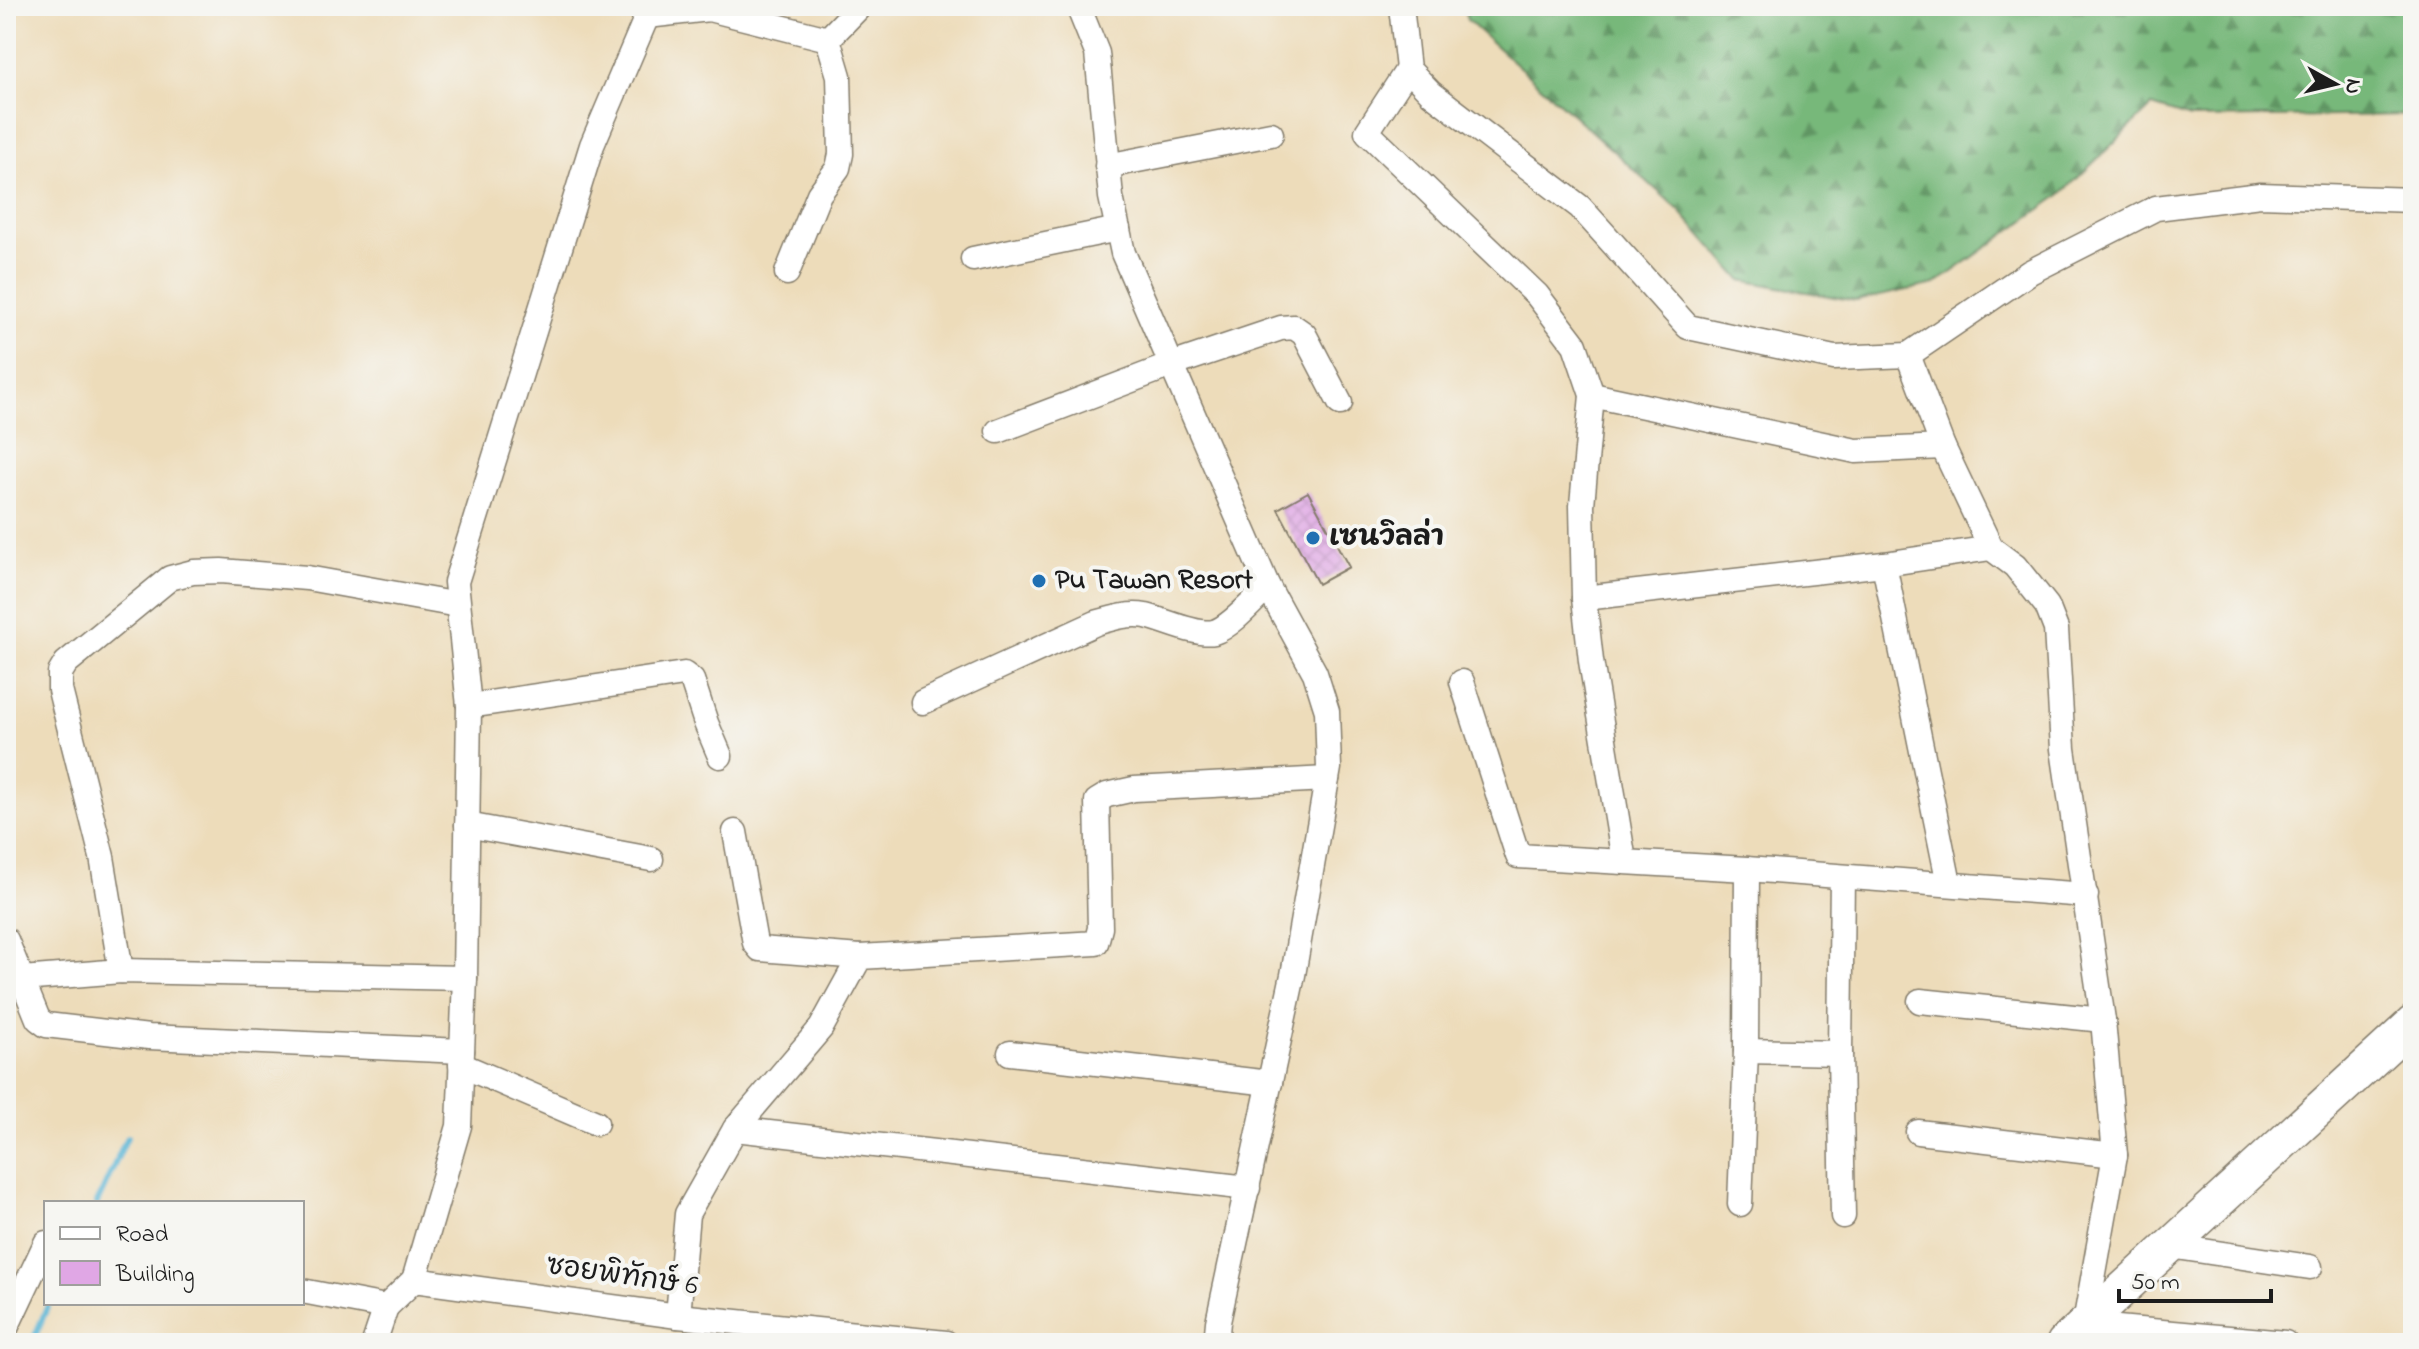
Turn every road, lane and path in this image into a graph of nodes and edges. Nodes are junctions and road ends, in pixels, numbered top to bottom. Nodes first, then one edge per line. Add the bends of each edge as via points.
1 (860, 6) edge
2 (1078, 6) edge
3 (1401, 6) edge
4 (640, 11) edge
5 (828, 39) junction
6 (1408, 69) junction
7 (1271, 134) dead end
8 (1107, 166) junction
9 (2413, 200) edge
10 (1118, 229) junction
11 (973, 259) dead end
12 (787, 273) dead end
13 (1908, 355) junction
14 (1171, 365) junction
15 (1592, 395) junction
16 (1340, 403) dead end
17 (998, 431) dead end
18 (1943, 447) junction
19 (1991, 548) junction
20 (1884, 564) junction
21 (1268, 587) junction
22 (1584, 598) junction
23 (458, 605) junction
24 (1462, 682) dead end
25 (923, 702) dead end
26 (469, 706) junction
27 (720, 756) dead end
28 (1327, 779) junction
29 (467, 825) junction
30 (735, 832) dead end
31 (651, 859) dead end
32 (1624, 861) junction
33 (1747, 869) junction
34 (1842, 877) junction
35 (1949, 884) junction
36 (2086, 895) junction
37 (6, 940) edge
38 (860, 957) junction
39 (121, 971) junction
40 (465, 978) junction
41 (22, 979) junction
42 (1920, 1001) dead end
43 (2103, 1020) junction
44 (2413, 1023) edge
45 (1746, 1051) junction
46 (1010, 1053) dead end
47 (1840, 1053) junction
48 (462, 1058) junction
49 (1270, 1083) junction
50 (596, 1123) dead end
51 (735, 1129) junction
52 (1918, 1132) dead end
53 (2115, 1155) junction
54 (1248, 1188) junction
55 (1740, 1204) dead end
56 (1843, 1216) dead end
57 (2170, 1246) junction
58 (44, 1247) edge
59 (2310, 1267) dead end
60 (414, 1280) junction
61 (304, 1291) edge
62 (386, 1307) junction
63 (678, 1316) junction
64 (6, 1328) edge
65 (2077, 1337) edge
66 (374, 1343) edge
67 (946, 1343) edge
68 (1216, 1343) edge
69 (2285, 1343) edge

1 - 5 street
2 - 8 street via 1097,53
3 - 6 street
4 - 5 street via 709,9
4 - 23 street via 592,145 456,582
5 - 12 street via 840,84 841,154
6 - 13 street via 1431,93 1580,207 1688,327 1834,358
6 - 15 street via 1367,132 1537,295 1575,345
7 - 8 street
8 - 10 street
9 - 13 street via 2260,195 2156,208 2030,272
10 - 11 street
10 - 14 street via 1123,253
13 - 18 street
14 - 16 street via 1294,327 1304,334
14 - 17 street
14 - 21 street
15 - 18 street via 1856,451
15 - 22 street via 1582,505
18 - 19 street
19 - 20 street
19 - 36 street via 2015,566 2047,606 2056,629 2063,749
20 - 22 street
20 - 35 street
21 - 25 street via 1213,632 1122,615
21 - 28 street via 1315,673 1327,711
22 - 32 street
23 - 26 street
23 - 39 street via 307,578 193,572 170,578 66,663 60,690 102,857
24 - 32 street via 1518,856
26 - 27 street via 684,674 692,680
26 - 29 street
28 - 38 street via 1134,789 1097,801 1096,943
28 - 49 street
29 - 31 street
29 - 40 street
30 - 38 street via 760,949
32 - 33 street
33 - 34 street
33 - 45 street
34 - 35 street
34 - 47 street
35 - 36 street
36 - 43 street
37 - 41 street
38 - 51 street via 821,1028
39 - 40 street
39 - 41 street
40 - 48 street
41 - 48 street via 38,1019 61,1028
42 - 43 street
43 - 53 street
44 - 57 main road
45 - 47 street
45 - 55 street
46 - 49 street
47 - 56 street
48 - 50 street
48 - 60 street via 459,1126
49 - 54 street
51 - 54 street
51 - 63 street via 687,1214
52 - 53 street
53 - 65 street
54 - 68 street
57 - 59 street
57 - 65 main road
58 - 64 street
60 - 62 street
60 - 63 street, ซอยพิทักษ์ 6
61 - 62 street
62 - 66 street
63 - 67 street, ซอยพิทักษ์ 6
65 - 69 street

